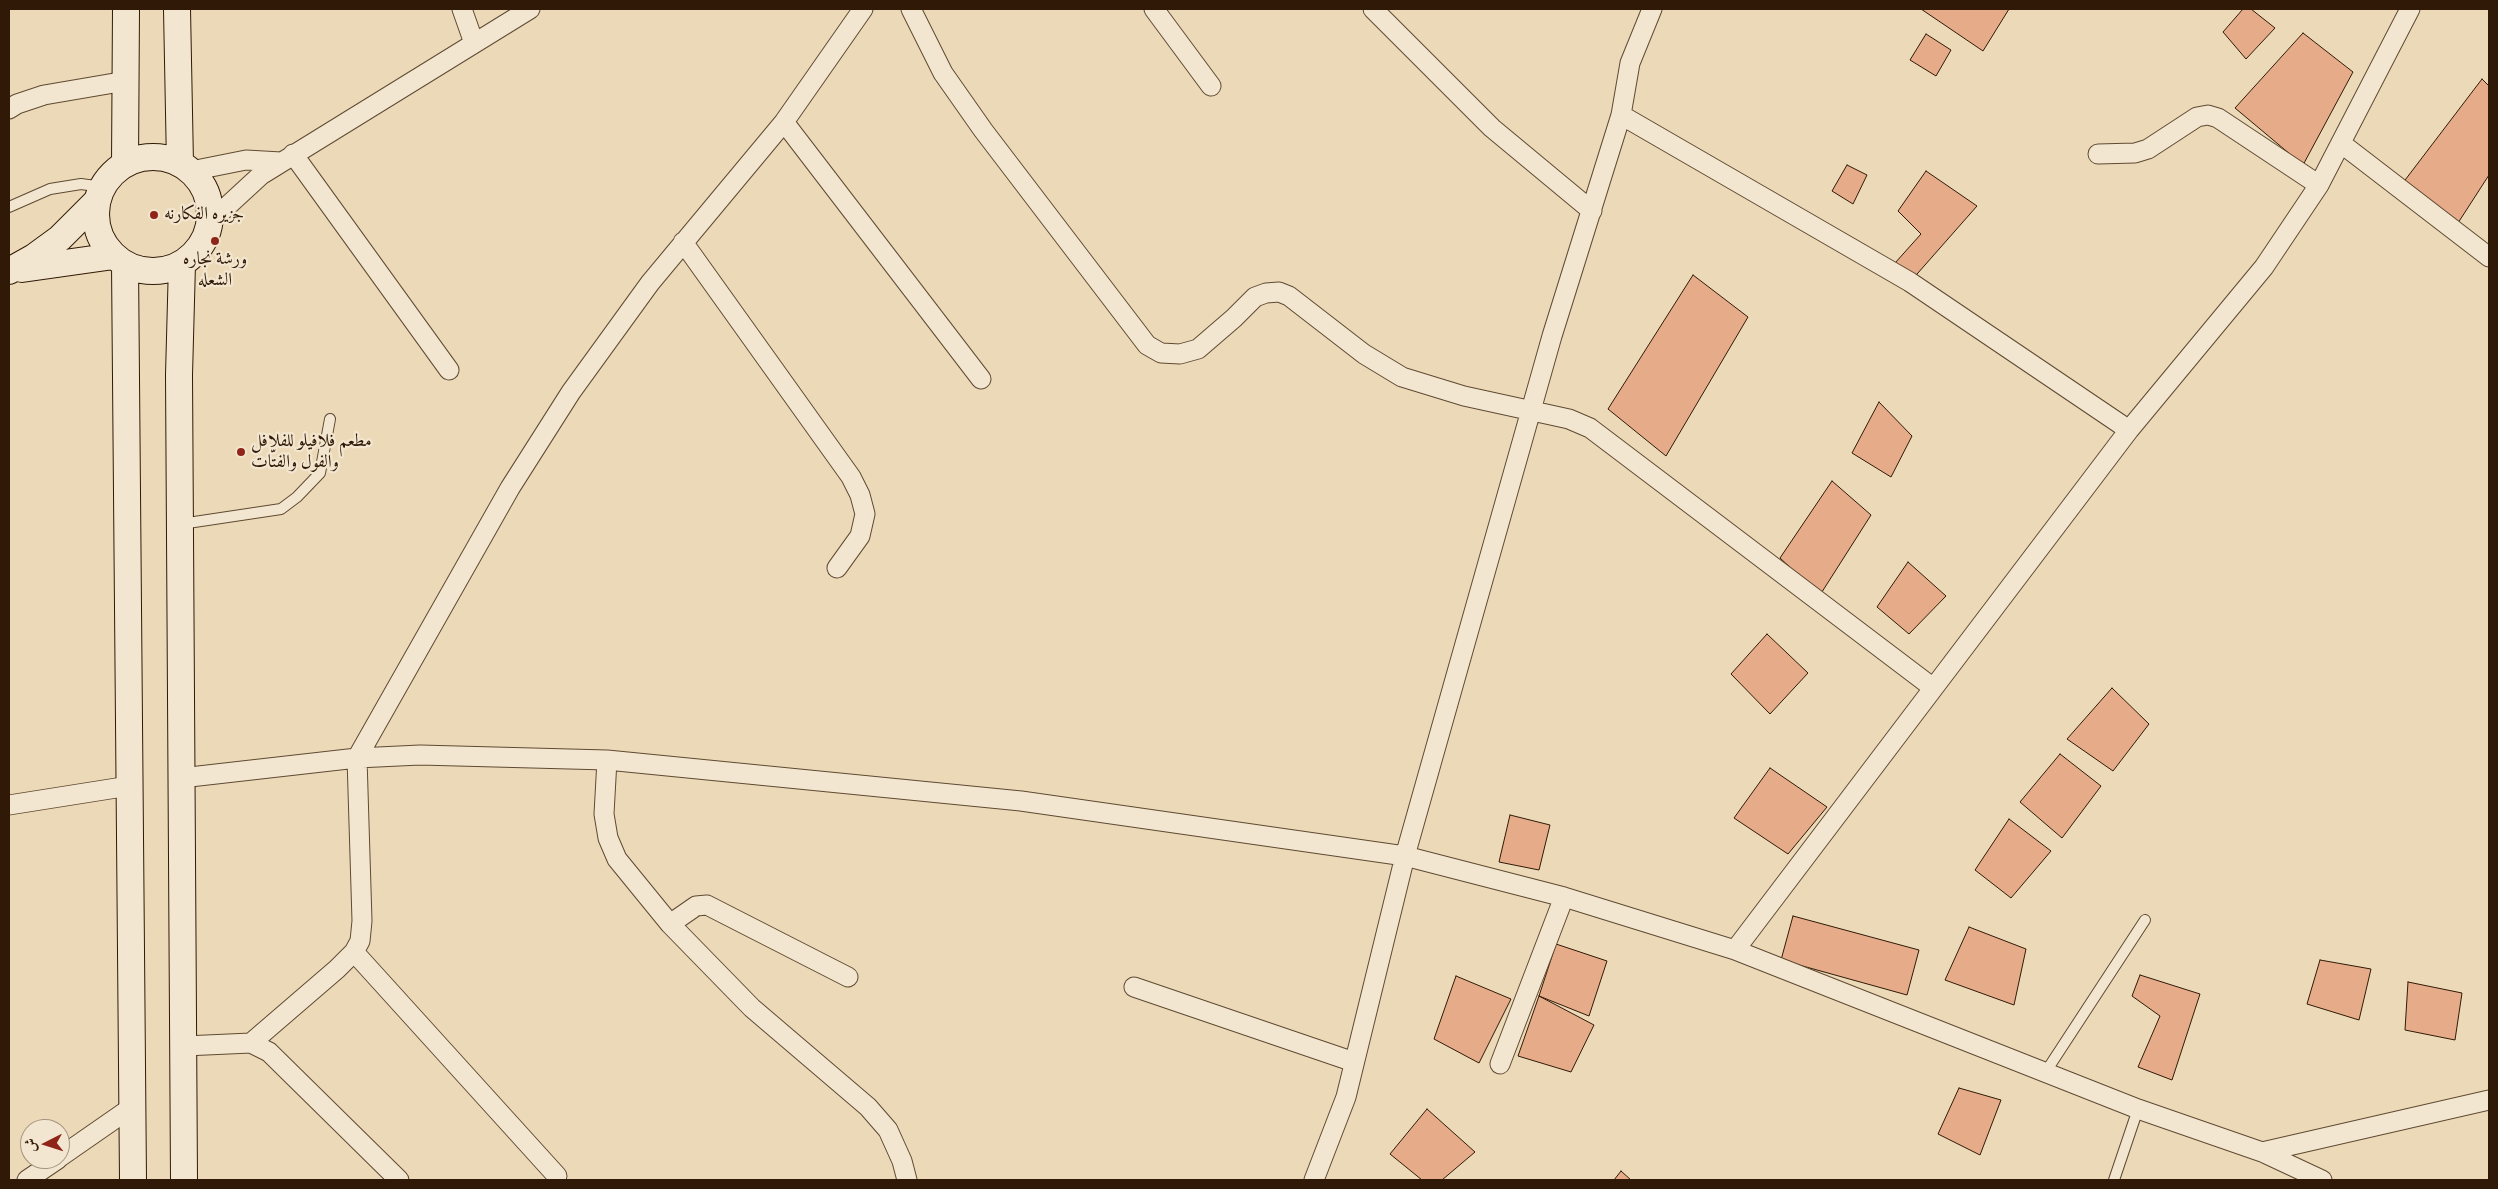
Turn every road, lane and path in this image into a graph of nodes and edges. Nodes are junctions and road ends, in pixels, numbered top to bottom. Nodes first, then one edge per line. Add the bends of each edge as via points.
1 (126, 9) edge
2 (177, 9) edge
3 (462, 9) edge
4 (530, 9) edge
5 (863, 9) edge
6 (911, 9) edge
7 (1154, 9) edge
8 (1374, 9) edge
9 (1652, 9) edge
10 (2410, 9) edge
11 (474, 43) junction
12 (126, 81) junction
13 (1211, 86) dead end
14 (9, 109) edge
15 (1621, 115) junction
16 (784, 122) junction
17 (2342, 144) junction
18 (2098, 154) dead end
19 (287, 158) junction
20 (125, 164) junction
21 (185, 168) junction
22 (2319, 185) junction
23 (100, 194) junction
24 (9, 207) edge
25 (1592, 211) junction
26 (210, 222) junction
27 (683, 242) junction
28 (2489, 258) edge
29 (119, 260) junction
30 (182, 264) junction
31 (9, 271) edge
32 (449, 370) dead end
33 (981, 379) dead end
34 (1532, 412) junction
35 (330, 418) dead end
36 (2129, 430) junction
37 (180, 524) junction
38 (837, 568) dead end
39 (1932, 687) junction
40 (357, 758) junction
41 (607, 760) junction
42 (182, 778) junction
43 (129, 786) junction
44 (9, 804) edge
45 (1405, 856) junction
46 (1564, 897) junction
47 (2145, 920) dead end
48 (670, 924) junction
49 (1735, 950) junction
50 (354, 952) junction
51 (848, 977) dead end
52 (1134, 988) dead end
53 (251, 1043) junction
54 (184, 1046) junction
55 (1354, 1062) junction
56 (1500, 1064) dead end
57 (2045, 1073) junction
58 (2489, 1100) edge
59 (132, 1107) junction
60 (2138, 1109) junction
61 (70, 1150) edge
62 (2262, 1152) junction
63 (43, 1169) edge
64 (557, 1176) dead end
65 (27, 1180) edge
66 (133, 1180) edge
67 (184, 1180) edge
68 (400, 1180) edge
69 (908, 1180) edge
70 (1314, 1180) edge
71 (2114, 1180) edge
72 (2322, 1180) edge

1 - 12 main road
2 - 21 main road
3 - 11 street
4 - 11 street
5 - 16 street
6 - 34 street via 943,73 983,130 1147,345 1161,353 1180,354 1198,349 1255,297 1279,292 1289,296 1364,354 1402,377
7 - 13 street
8 - 25 street via 1492,128
9 - 15 street via 1630,63
10 - 17 street
11 - 19 street
12 - 14 street via 44,95
12 - 20 main road
15 - 25 street
15 - 36 street via 1910,282
16 - 27 street
16 - 33 street
17 - 22 street
17 - 28 street
18 - 22 street via 2135,153 2148,149 2197,117 2208,115 2218,118
19 - 21 street
19 - 26 street via 246,186
19 - 32 street
20 - 21 main road via 143,158 162,158
20 - 23 main road via 113,174
21 - 26 main road via 206,194
22 - 36 street via 2264,267
23 - 24 lane via 81,184 50,189
23 - 29 main road via 98,231 104,244
23 - 31 main road via 60,238
25 - 34 street via 1552,336
26 - 30 main road via 195,253
27 - 38 street via 851,477 860,495 865,514 860,536
27 - 40 street via 571,392 510,488
29 - 30 main road via 139,270 154,272
29 - 31 main road via 30,266
29 - 43 main road
30 - 37 main road
34 - 39 street via 1590,428
34 - 45 street
35 - 37 lane via 320,473 281,509
36 - 39 street
37 - 42 main road
39 - 49 street
40 - 41 street via 420,756
40 - 42 street
40 - 50 street via 362,921 360,941
41 - 45 street via 1021,801
41 - 48 street via 604,814 608,838 623,867
42 - 54 main road
43 - 44 street
43 - 59 main road
45 - 46 street
45 - 55 street
46 - 49 street
46 - 56 street
47 - 57 lane
48 - 51 street via 696,906 707,905
48 - 69 street via 752,1008 868,1108 888,1130
49 - 57 street
50 - 53 street
50 - 64 street
52 - 55 street
53 - 54 street
53 - 68 street via 269,1052
54 - 67 main road
55 - 70 street via 1346,1097
57 - 60 street
58 - 62 street
59 - 61 street
59 - 66 main road
60 - 62 street
60 - 71 lane
62 - 72 street
63 - 65 street

